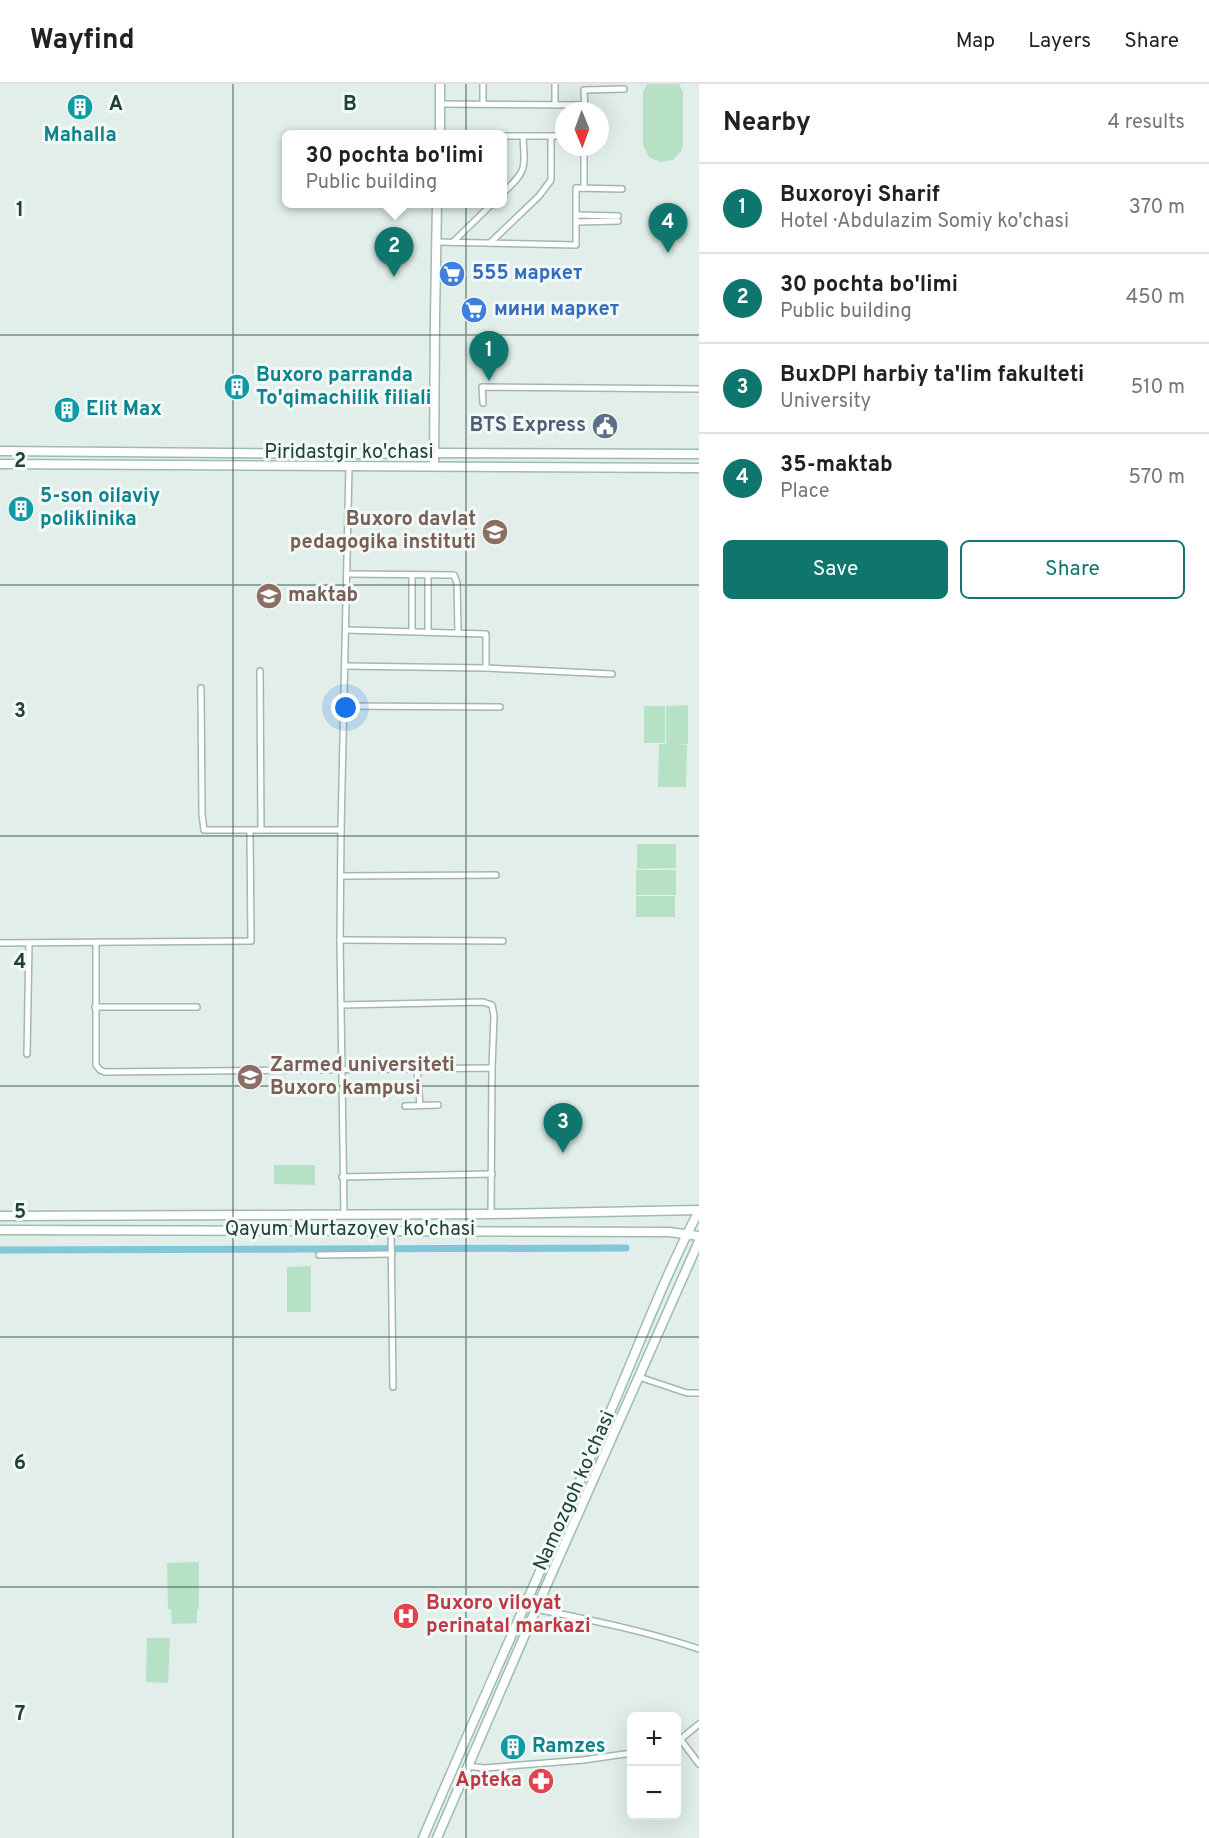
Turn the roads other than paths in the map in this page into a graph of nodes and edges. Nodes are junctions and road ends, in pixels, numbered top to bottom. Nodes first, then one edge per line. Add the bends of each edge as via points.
1 (440, 84) edge
2 (483, 84) edge
3 (555, 84) edge
4 (624, 89) dead end
5 (555, 102) edge
6 (585, 102) edge
7 (440, 104) junction
8 (483, 104) junction
9 (555, 105) edge
10 (440, 130) edge
11 (507, 136) edge
12 (524, 136) junction
13 (551, 136) junction
14 (555, 136) edge
15 (584, 156) edge
16 (584, 188) junction
17 (507, 189) edge
18 (622, 189) dead end
19 (437, 208) edge
20 (489, 208) edge
21 (577, 218) junction
22 (618, 219) dead end
23 (436, 242) junction
24 (453, 243) junction
25 (490, 243) junction
26 (699, 389) edge
27 (483, 403) dead end
28 (0, 451) edge
29 (435, 453) junction
30 (699, 454) edge
31 (0, 464) edge
32 (349, 466) junction
33 (435, 466) junction
34 (699, 468) edge
35 (347, 574) junction
36 (412, 575) junction
37 (428, 575) junction
38 (346, 630) junction
39 (412, 631) junction
40 (428, 631) junction
41 (458, 632) junction
42 (345, 666) junction
43 (486, 668) junction
44 (260, 671) dead end
45 (612, 674) dead end
46 (201, 687) dead end
47 (344, 706) junction
48 (500, 707) dead end
49 (261, 830) junction
50 (341, 830) junction
51 (250, 831) junction
52 (496, 874) dead end
53 (341, 876) junction
54 (340, 940) junction
55 (503, 940) dead end
56 (0, 943) edge
57 (29, 943) junction
58 (96, 943) junction
59 (341, 1005) junction
60 (95, 1007) junction
61 (197, 1007) dead end
62 (27, 1054) dead end
63 (342, 1068) junction
64 (492, 1068) junction
65 (417, 1069) junction
66 (420, 1105) junction
67 (438, 1105) dead end
68 (405, 1106) dead end
69 (492, 1174) junction
70 (342, 1177) junction
71 (699, 1211) edge
72 (491, 1214) junction
73 (332, 1215) junction
74 (344, 1215) junction
75 (0, 1216) edge
76 (0, 1230) edge
77 (332, 1230) junction
78 (391, 1230) junction
79 (687, 1234) junction
80 (699, 1236) edge
81 (699, 1241) edge
82 (391, 1250) junction
83 (319, 1256) dead end
84 (639, 1377) junction
85 (393, 1387) dead end
86 (699, 1393) edge
87 (531, 1589) junction
88 (540, 1599) junction
89 (536, 1609) junction
90 (699, 1649) edge
91 (699, 1724) edge
92 (681, 1740) edge
93 (681, 1744) edge
94 (627, 1754) edge
95 (699, 1764) edge
96 (467, 1766) junction
97 (423, 1838) edge
98 (437, 1838) edge

1 - 7 main road
2 - 8 street
3 - 5 street
4 - 6 street via 584,90
7 - 8 street
7 - 10 main road
8 - 9 street
11 - 12 street
12 - 13 street
12 - 17 street via 523,174
13 - 14 street
13 - 25 street via 551,180
15 - 16 street
16 - 18 street
16 - 21 street via 576,188
19 - 23 main road
20 - 24 street
21 - 22 street
21 - 25 street via 576,245
23 - 24 street
23 - 29 main road
24 - 25 street
26 - 27 street via 483,387
28 - 29 main road, Piridastgir ko'chasi
29 - 30 main road, Piridastgir ko'chasi
29 - 33 main road
31 - 32 main road, Piridastgir ko'chasi
32 - 33 main road, Piridastgir ko'chasi
32 - 35 street
33 - 34 main road, Piridastgir ko'chasi
35 - 36 street
35 - 38 street
36 - 37 street
36 - 39 street
37 - 40 street
37 - 41 street via 454,575 457,579
38 - 39 street
38 - 42 street
39 - 40 street
40 - 41 street
41 - 43 street via 486,634
42 - 43 street
42 - 47 street
43 - 45 street
44 - 49 street
46 - 51 street via 204,830
47 - 48 street
47 - 50 street
49 - 50 street
49 - 51 street
50 - 53 street
51 - 58 street via 251,941
52 - 53 street
53 - 54 street
54 - 55 street
54 - 59 street
56 - 57 street
57 - 58 street
57 - 62 street
58 - 60 street
59 - 63 street
59 - 64 street via 492,1005
60 - 61 street
60 - 63 street via 96,1065 105,1072
63 - 65 street
63 - 70 street
64 - 65 street
64 - 69 street
65 - 66 street
66 - 67 street
66 - 68 street
69 - 70 street
69 - 72 street
70 - 74 street
71 - 72 main road, Qayum Murtazoyev ko'chasi
71 - 79 main road, Namozgoh ko'chasi
72 - 74 main road, Qayum Murtazoyev ko'chasi
73 - 74 main road, Qayum Murtazoyev ko'chasi
73 - 75 main road, Qayum Murtazoyev ko'chasi
73 - 77 main road
76 - 77 main road, Qayum Murtazoyev ko'chasi
77 - 78 main road, Qayum Murtazoyev ko'chasi
78 - 79 main road, Qayum Murtazoyev ko'chasi
78 - 82 street
79 - 80 main road, Qayum Murtazoyev ko'chasi
79 - 87 main road, Namozgoh ko'chasi
81 - 84 main road, Namozgoh ko'chasi
82 - 83 street
82 - 85 street
84 - 86 street via 687,1393
84 - 88 main road, Namozgoh ko'chasi
87 - 88 main road
87 - 97 main road, Namozgoh ko'chasi
88 - 89 main road, Namozgoh ko'chasi
89 - 90 street via 664,1637
89 - 96 main road, Namozgoh ko'chasi
91 - 92 street
93 - 95 street
94 - 96 street via 484,1768
96 - 98 main road, Namozgoh ko'chasi

